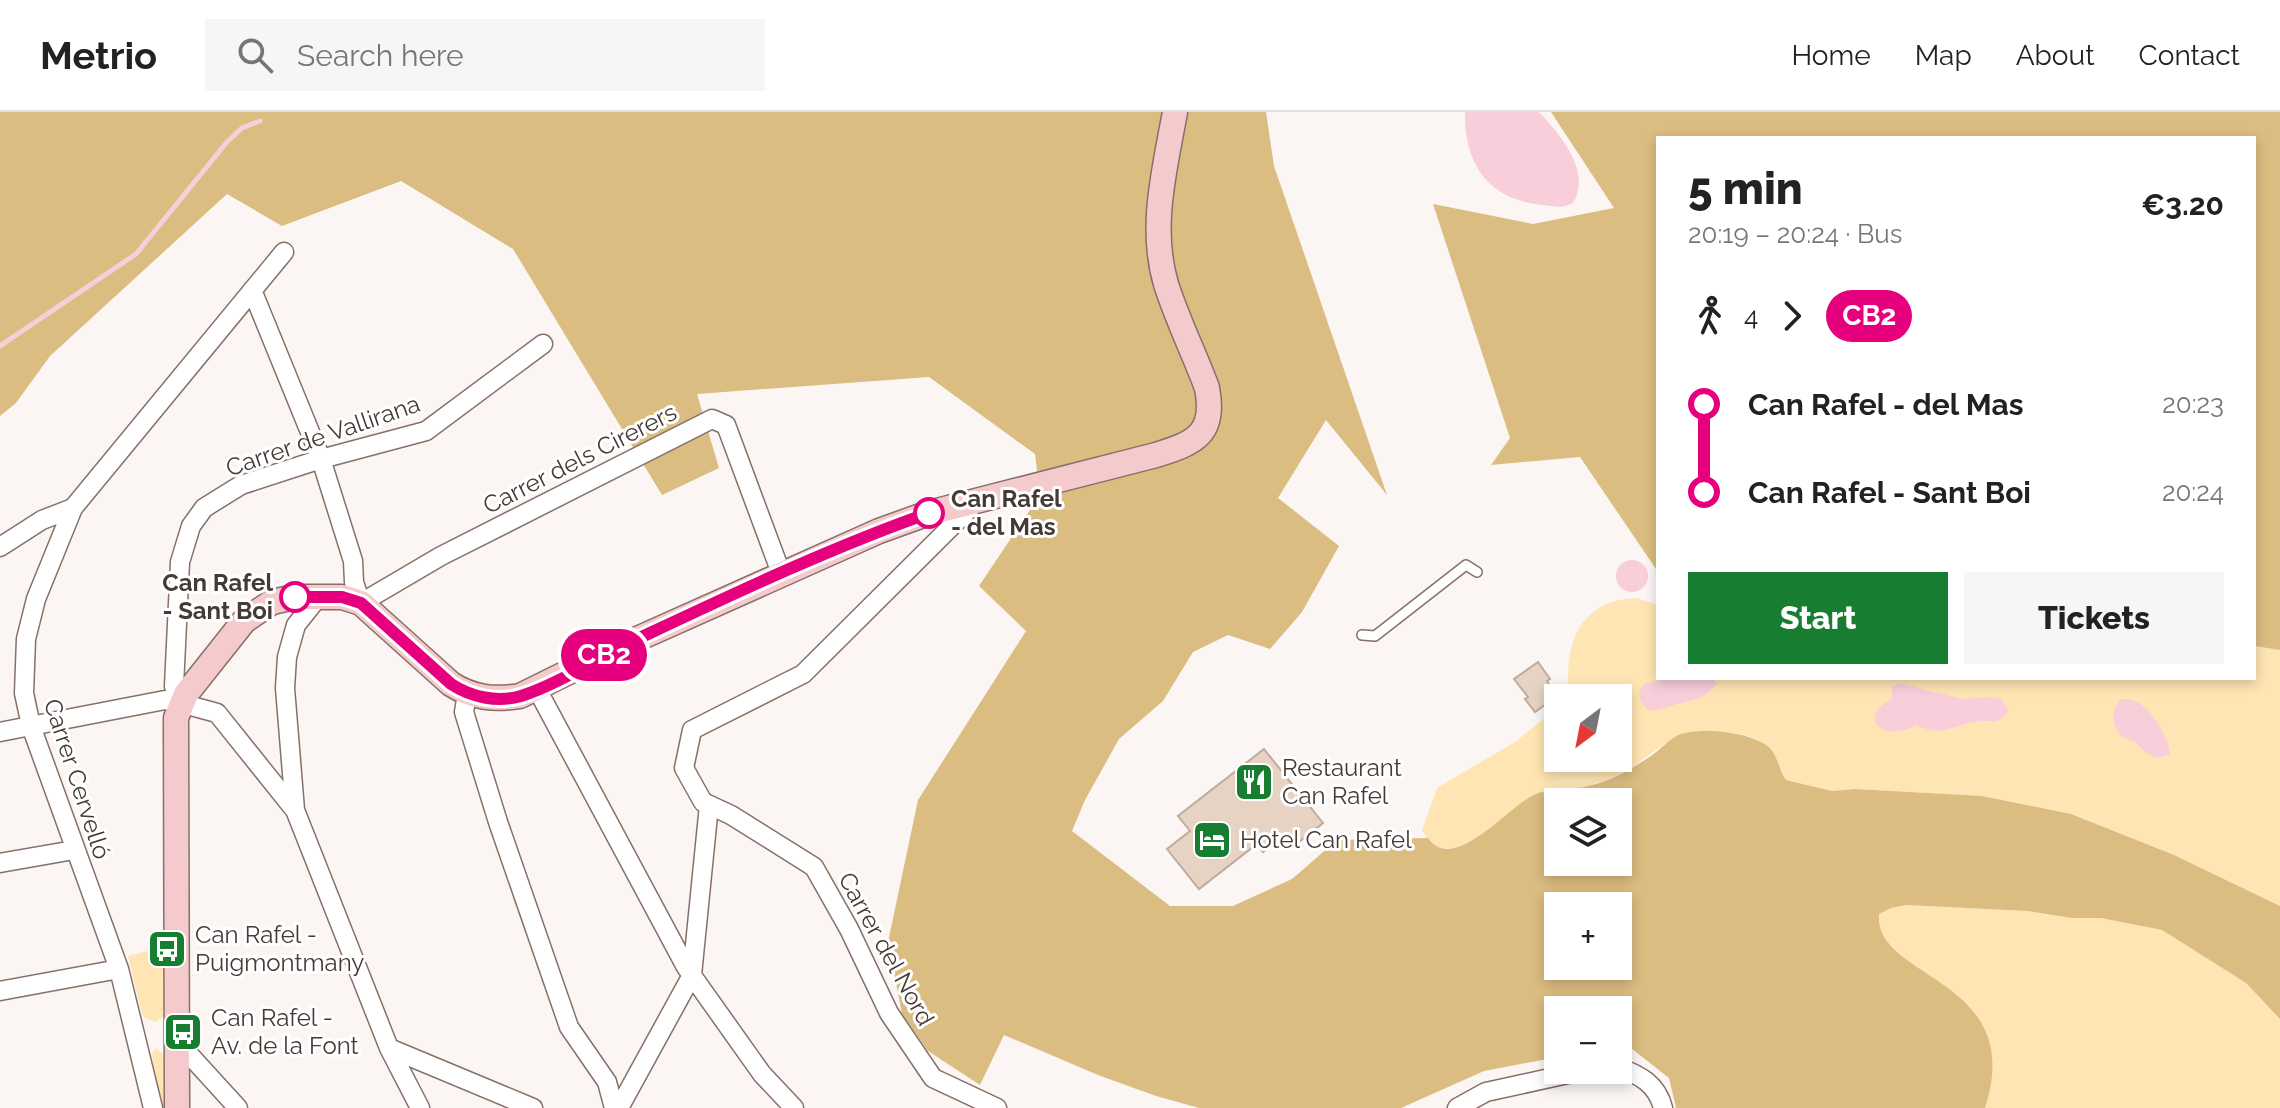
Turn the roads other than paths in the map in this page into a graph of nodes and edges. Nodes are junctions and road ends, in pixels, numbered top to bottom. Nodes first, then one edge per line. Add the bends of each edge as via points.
1 (1175, 112) edge
2 (284, 252) dead end
3 (252, 290) junction
4 (543, 344) dead end
5 (321, 459) junction
6 (979, 499) junction
7 (73, 508) junction
8 (0, 547) edge
9 (1477, 572) dead end
10 (781, 573) junction
11 (320, 595) junction
12 (361, 603) junction
13 (1362, 635) dead end
14 (537, 689) junction
15 (467, 694) junction
16 (180, 704) junction
17 (31, 726) junction
18 (0, 732) edge
19 (709, 805) junction
20 (295, 810) junction
21 (74, 850) junction
22 (0, 863) edge
23 (119, 969) junction
24 (692, 975) junction
25 (0, 991) edge
26 (176, 1040) junction
27 (389, 1048) junction
28 (1632, 1072) edge
29 (1544, 1079) edge
30 (153, 1108) edge
31 (177, 1108) edge
32 (238, 1108) edge
33 (420, 1108) edge
34 (533, 1108) edge
35 (616, 1108) edge
36 (794, 1108) edge
37 (997, 1108) edge
38 (1457, 1108) edge
39 (1663, 1108) edge

1 - 6 street via 1161,189 1159,245 1166,283 1207,388 1210,418 1192,443 1167,452
2 - 3 street, Carrer Cervelló
3 - 5 street
3 - 7 street, Carrer Cervelló
4 - 5 street, Carrer de Vallirana via 426,431
5 - 12 street
5 - 16 street, Carrer de Vallirana via 241,485 204,508 191,526 180,562 174,686
6 - 10 street via 879,531
6 - 19 street, Carrer del Nord via 803,674 692,730 684,768
7 - 8 street via 42,520
7 - 17 street, Carrer Cervelló via 36,599 26,639 24,693
9 - 13 lane via 1466,565 1375,636
10 - 12 street, Carrer dels Cirerers via 726,425 712,419 455,549
10 - 14 street
11 - 12 street
11 - 16 street via 272,602 257,610
11 - 20 street via 296,625 287,657
12 - 15 street
14 - 15 street via 503,699
14 - 24 street
15 - 35 street via 464,712 569,1027 607,1082
16 - 17 street via 165,700
16 - 20 street via 217,713
16 - 26 street via 175,741
17 - 18 street
17 - 21 street, Carrer Cervelló
19 - 24 street
19 - 37 street, Carrer del Nord via 814,867 889,1013 933,1078
20 - 27 street
21 - 22 street
21 - 23 street, Carrer Cervelló
23 - 25 street
23 - 30 street, Carrer Cervelló
24 - 35 street
24 - 36 street via 762,1074
26 - 31 street
26 - 32 street
27 - 33 street
27 - 34 street
28 - 39 street via 1656,1089
29 - 38 street via 1486,1092

